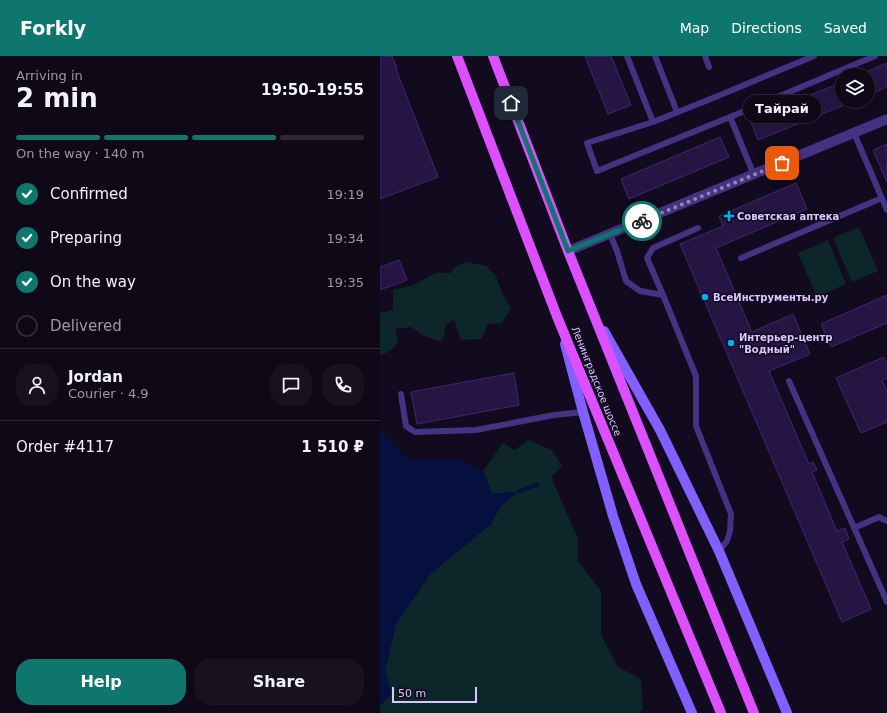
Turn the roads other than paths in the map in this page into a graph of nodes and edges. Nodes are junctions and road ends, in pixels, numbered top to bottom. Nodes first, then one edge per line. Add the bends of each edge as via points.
1 (457, 56) edge
2 (493, 56) edge
3 (627, 56) edge
4 (655, 56) edge
5 (705, 56) edge
6 (814, 56) edge
7 (874, 56) edge
8 (859, 59) edge
9 (709, 67) dead end
10 (677, 112) junction
11 (730, 117) junction
12 (887, 119) edge
13 (653, 122) junction
14 (854, 133) junction
15 (754, 175) junction
16 (882, 198) junction
17 (887, 210) edge
18 (698, 228) dead end
19 (610, 234) junction
20 (568, 251) junction
21 (741, 258) dead end
22 (663, 295) junction
23 (590, 306) junction
24 (558, 319) junction
25 (789, 381) dead end
26 (401, 394) dead end
27 (583, 412) junction
28 (887, 520) edge
29 (854, 528) junction
30 (719, 551) junction
31 (887, 602) edge
32 (692, 713) edge
33 (721, 713) edge
34 (754, 713) edge
35 (787, 713) edge

1 - 24 main road, Ленинградское шоссе
2 - 20 main road
3 - 13 lane
4 - 10 lane
5 - 9 lane
6 - 10 lane
7 - 8 lane
8 - 11 lane
10 - 13 lane
11 - 13 lane via 597,171 587,143
11 - 15 lane
12 - 14 street
14 - 15 street
14 - 16 lane
15 - 19 street
16 - 17 lane
16 - 21 lane
18 - 22 lane via 653,248 647,258
19 - 20 street
19 - 22 lane via 626,281 640,291
20 - 23 main road
22 - 30 lane via 696,376 696,426 731,514 727,541
23 - 30 main road via 660,430
23 - 34 main road
24 - 27 main road
24 - 33 main road, Ленинградское шоссе
25 - 29 lane
26 - 27 lane via 406,426 415,432 476,430
27 - 32 main road via 636,584
28 - 29 lane via 879,517
29 - 31 lane
30 - 35 main road

